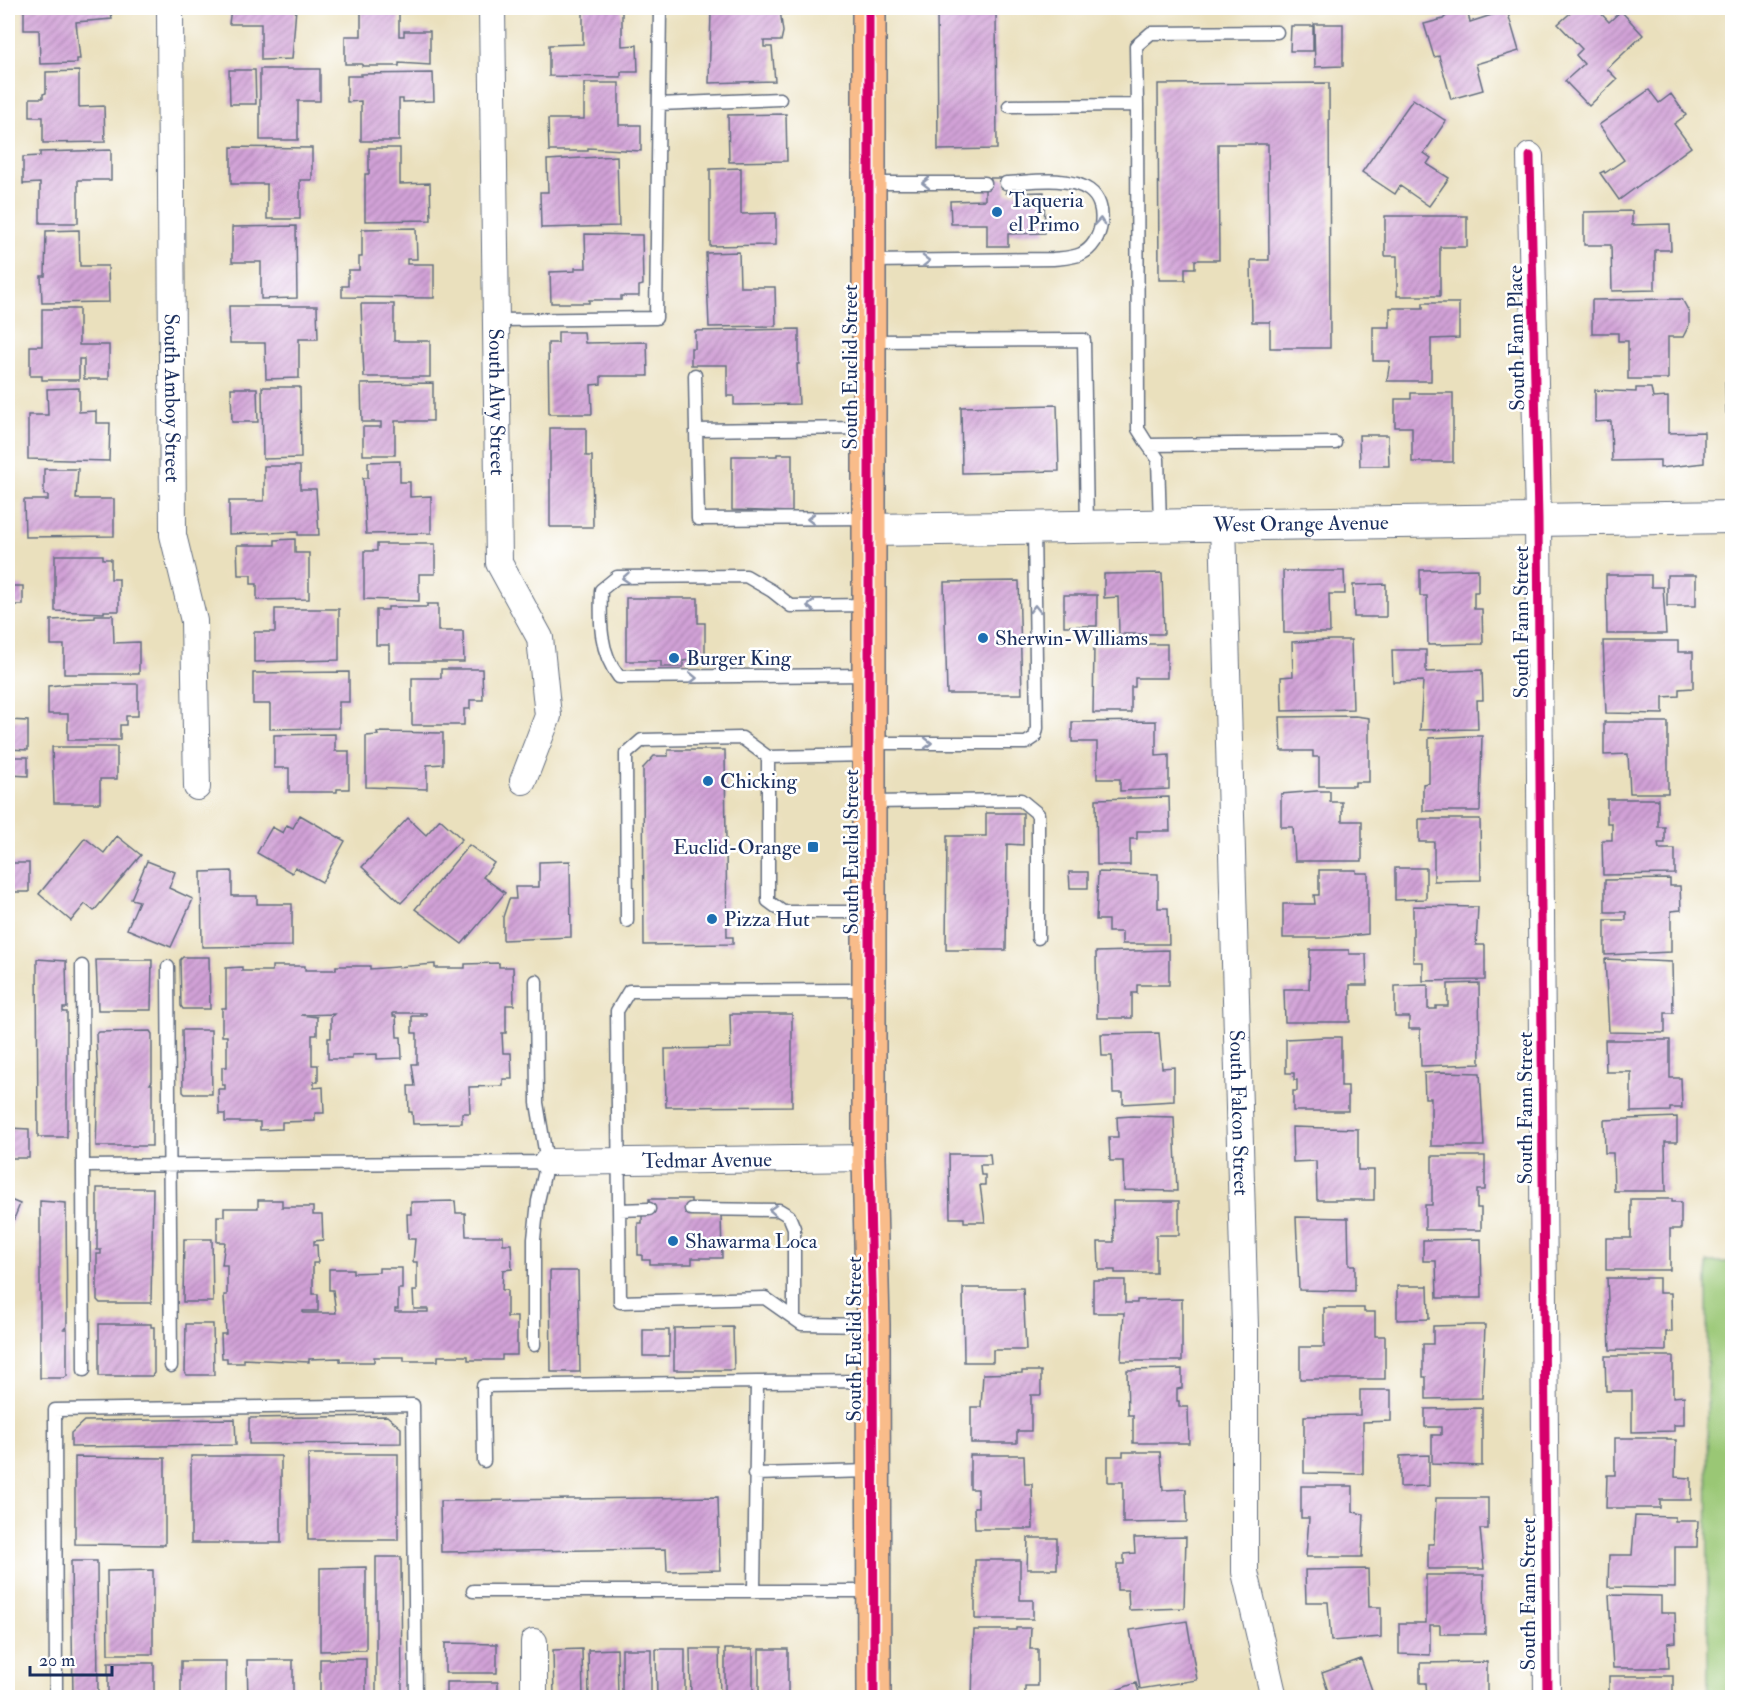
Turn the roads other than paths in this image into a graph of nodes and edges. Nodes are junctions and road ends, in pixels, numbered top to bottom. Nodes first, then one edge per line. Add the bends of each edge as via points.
1 (170, 8) edge
2 (492, 8) edge
3 (660, 8) edge
4 (869, 8) edge
5 (1277, 32) dead end
6 (780, 99) dead end
7 (659, 104) junction
8 (1137, 105) junction
9 (1009, 106) dead end
10 (1530, 156) dead end
11 (868, 183) junction
12 (985, 183) dead end
13 (1006, 183) dead end
14 (868, 261) junction
15 (496, 320) junction
16 (867, 341) junction
17 (695, 375) dead end
18 (868, 428) junction
19 (696, 430) junction
20 (1335, 443) dead end
21 (1148, 445) junction
22 (1732, 517) edge
23 (1538, 519) junction
24 (1224, 523) junction
25 (869, 524) junction
26 (1087, 527) junction
27 (1160, 527) junction
28 (1034, 528) junction
29 (870, 605) junction
30 (870, 675) junction
31 (870, 749) junction
32 (768, 756) junction
33 (523, 781) dead end
34 (197, 787) dead end
35 (871, 802) junction
36 (868, 912) junction
37 (627, 921) dead end
38 (1038, 938) dead end
39 (82, 966) dead end
40 (168, 967) dead end
41 (536, 981) dead end
42 (868, 990) junction
43 (869, 1158) junction
44 (618, 1161) junction
45 (547, 1162) junction
46 (170, 1165) junction
47 (83, 1166) junction
48 (649, 1209) dead end
49 (691, 1209) dead end
50 (619, 1210) junction
51 (794, 1318) junction
52 (873, 1325) junction
53 (534, 1345) dead end
54 (171, 1366) dead end
55 (84, 1370) dead end
56 (873, 1381) junction
57 (757, 1382) junction
58 (484, 1461) dead end
59 (871, 1471) junction
60 (754, 1474) junction
61 (472, 1591) dead end
62 (754, 1591) junction
63 (873, 1591) junction
64 (534, 1642) dead end
65 (56, 1698) edge
66 (416, 1698) edge
67 (534, 1698) edge
68 (874, 1698) edge
69 (1274, 1698) edge
70 (1547, 1698) edge

1 - 34 street, South Amboy Street via 173,536 194,621
2 - 15 street, South Alvy Street
3 - 7 lane
4 - 11 main road, South Euclid Street
5 - 8 lane via 1151,33 1136,46
6 - 7 lane
7 - 15 lane via 656,318
8 - 9 lane
8 - 21 lane via 1138,429
10 - 23 street, South Fann Place
12 -> 11 lane
11 - 14 main road, South Euclid Street
14 -> 13 lane via 1053,259 1082,254 1092,246 1101,218 1100,207 1090,191 1067,183
14 - 16 main road, South Euclid Street
15 - 33 street, South Alvy Street via 499,563 540,638 548,716
16 - 18 main road, South Euclid Street
16 - 26 lane via 1084,340
17 - 19 lane
18 - 19 lane
18 - 25 main road, South Euclid Street
25 -> 19 lane via 698,519
20 - 21 lane
21 - 27 lane via 1158,459
22 - 23 street, West Orange Avenue
23 - 24 street, West Orange Avenue
23 - 70 street, South Fann Street
24 - 27 street, West Orange Avenue
24 - 69 street, South Falcon Street via 1245,1328 1245,1572
25 - 28 street, West Orange Avenue
25 - 29 main road, South Euclid Street
26 - 27 street, West Orange Avenue
26 - 28 street, West Orange Avenue
31 -> 28 lane via 1026,743 1035,737 1038,728
29 - 30 main road, South Euclid Street
29 -> 30 lane via 791,606 746,576 617,577 601,590 600,619 607,662 619,676
30 - 31 main road, South Euclid Street
31 - 32 lane
31 - 35 main road, South Euclid Street
32 - 36 lane via 768,901 783,912
32 - 37 lane via 742,738 642,740 626,754
35 - 36 main road, South Euclid Street
35 - 38 lane via 1021,800 1038,814
36 - 42 main road, South Euclid Street
39 - 47 lane
40 - 46 lane
41 - 45 lane via 537,1103
42 - 43 main road, South Euclid Street
42 - 44 lane via 629,991 617,1011
43 - 44 street, Tedmar Avenue
43 - 52 main road, South Euclid Street
44 - 45 street, Tedmar Avenue
44 - 50 lane
45 - 46 lane
45 - 53 lane via 534,1239
46 - 47 lane
46 - 54 lane
47 - 55 lane
48 - 50 lane
51 -> 49 lane via 794,1228 789,1216 779,1210
50 - 51 lane via 620,1302 765,1298
51 - 52 lane via 802,1324
52 - 56 main road, South Euclid Street
56 - 57 lane
56 - 59 main road, South Euclid Street
57 - 58 lane via 483,1386
57 - 60 lane
59 - 60 lane
59 - 63 main road, South Euclid Street
60 - 62 lane
61 - 62 lane
62 - 63 lane
63 - 68 main road, South Euclid Street
64 - 67 street
65 - 66 lane via 54,1410 413,1405

